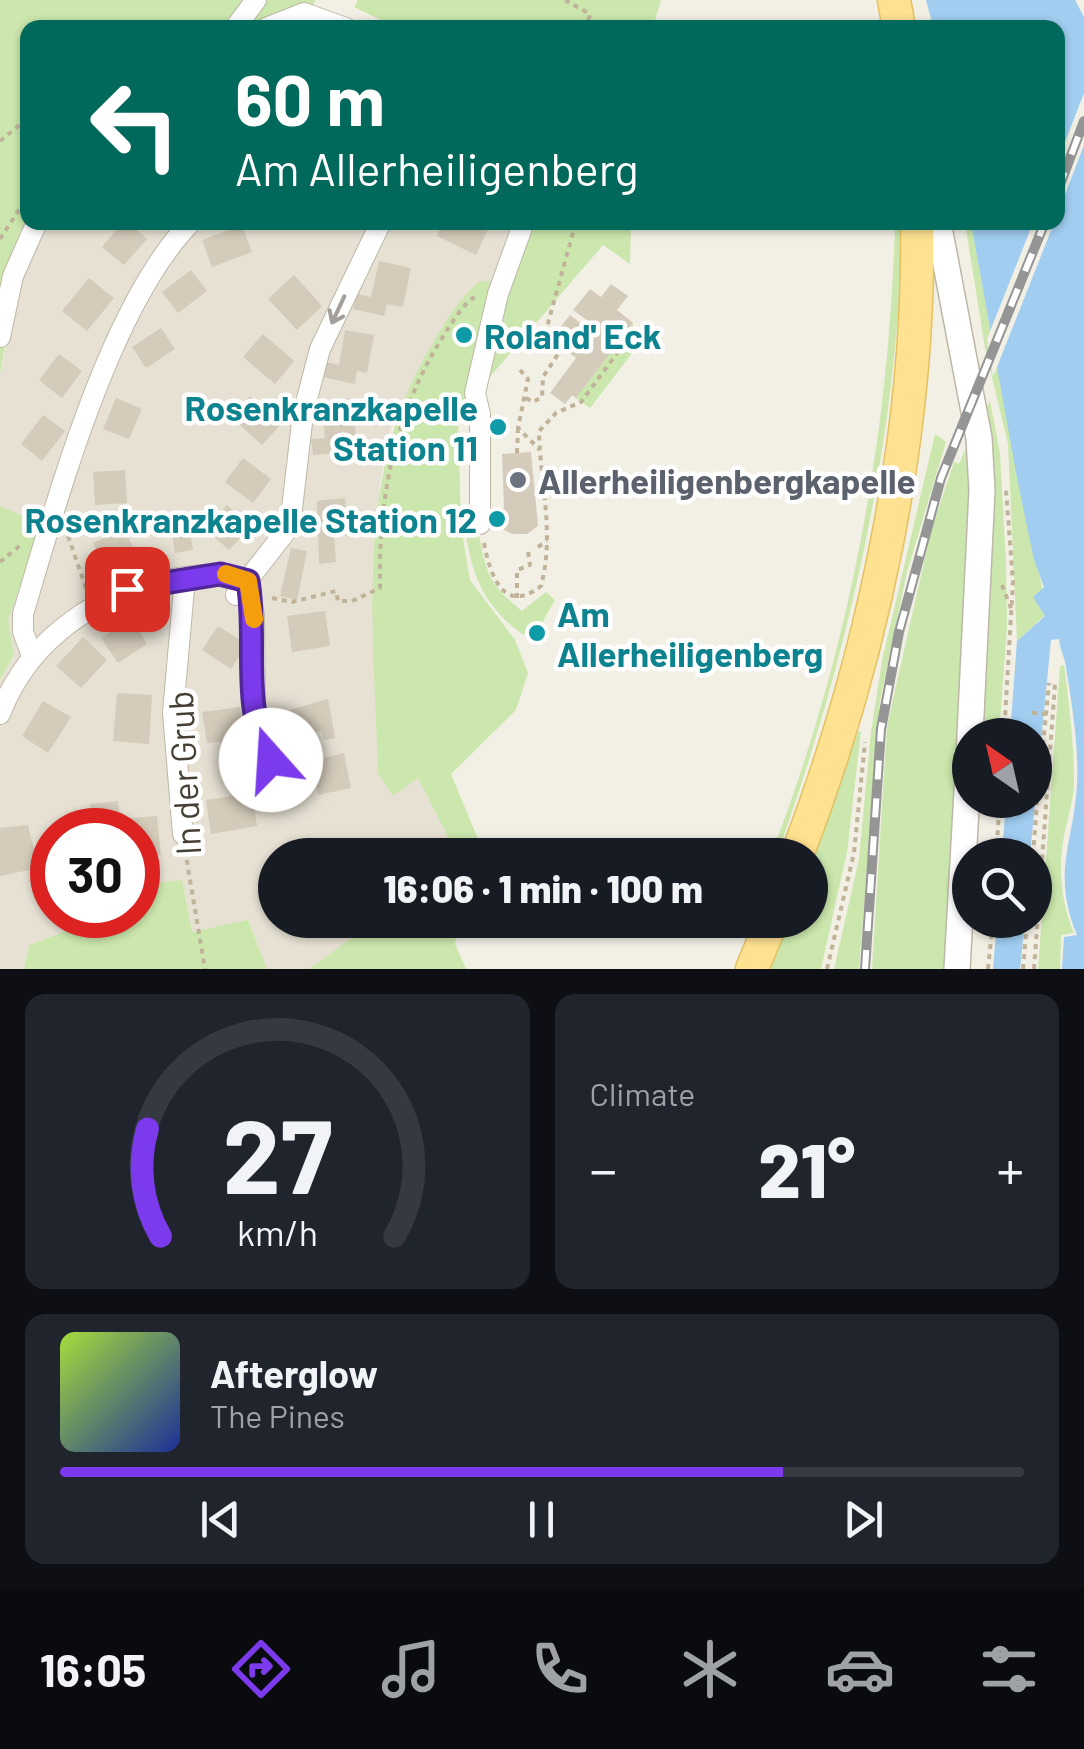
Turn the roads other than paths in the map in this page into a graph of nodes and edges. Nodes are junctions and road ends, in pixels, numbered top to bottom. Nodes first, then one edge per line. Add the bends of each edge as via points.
1 (286, 20) edge
2 (324, 20) edge
3 (33, 230) edge
4 (185, 230) edge
5 (377, 230) edge
6 (521, 230) edge
7 (918, 230) edge
8 (940, 230) edge
9 (0, 337) edge
10 (480, 524) road end
11 (186, 577) junction
12 (242, 588) junction
13 (32, 656) junction
14 (0, 714) edge
15 (971, 718) edge
16 (274, 775) dead end
17 (965, 818) edge
18 (183, 834) road end
19 (803, 838) edge
20 (765, 938) edge
21 (752, 969) edge
22 (957, 969) edge

1 - 2 street via 304,13
3 - 9 street via 13,276
4 - 13 street via 112,352 23,614
5 -> 12 street via 320,349 303,414 290,526
6 - 10 street via 475,393
7 - 19 main road via 907,415 895,497 874,596
8 - 15 street via 979,438
11 - 12 street via 226,574
11 - 13 street via 138,585 94,606
11 - 18 street, In der Grub via 173,712
12 - 16 street via 254,616 255,716
13 - 14 street
17 - 22 street
20 - 21 main road

